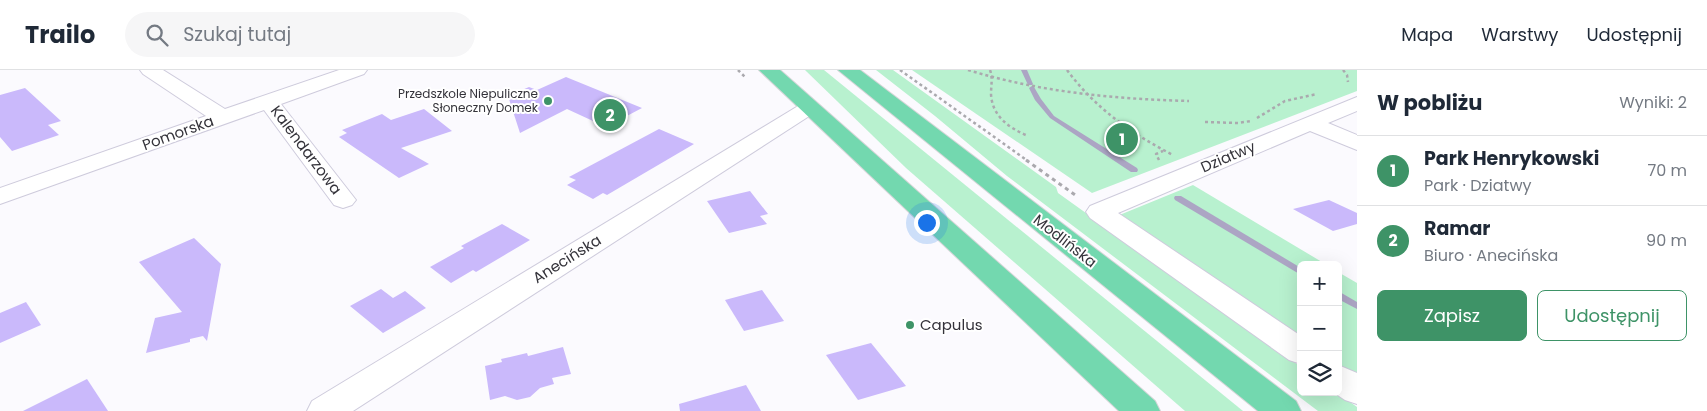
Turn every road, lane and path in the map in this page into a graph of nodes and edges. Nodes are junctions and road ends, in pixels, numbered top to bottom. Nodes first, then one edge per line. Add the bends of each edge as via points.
1 (150, 70) edge
2 (357, 70) edge
3 (769, 70) edge
4 (848, 70) edge
5 (900, 70) edge
6 (968, 70) edge
7 (990, 70) edge
8 (1067, 70) edge
9 (1343, 70) edge
10 (992, 78) junction
11 (1088, 94) junction
12 (1319, 94) dead end
13 (1352, 94) edge
14 (268, 101) junction
15 (1189, 101) dead end
16 (810, 107) junction
17 (222, 117) junction
18 (1205, 122) dead end
19 (1310, 123) junction
20 (1028, 136) dead end
21 (1357, 143) edge
22 (1171, 154) dead end
23 (0, 196) edge
24 (343, 200) dead end
25 (1099, 212) junction
26 (1300, 351) edge
27 (1342, 381) edge
28 (1357, 391) edge
29 (325, 411) edge
30 (1142, 411) edge
31 (1283, 411) edge

1 - 17 street
2 - 14 street, Pomorska
3 - 16 main road
4 - 31 main road, Modlińska
5 - 25 path
6 - 10 path
7 - 10 path
8 - 11 path
9 - 13 path
10 - 11 path
10 - 20 path via 992,105 996,113 1008,126
11 - 15 path
11 - 22 path via 1128,128
12 - 18 path via 1285,101 1253,121
13 - 19 street, Dziatwy
14 - 17 street, Pomorska
14 - 24 street, Kalendarzowa
16 - 29 street, Anecińska
16 - 30 main road
17 - 23 street, Pomorska
19 - 21 street
19 - 25 street, Dziatwy
25 - 26 street
27 - 28 street

